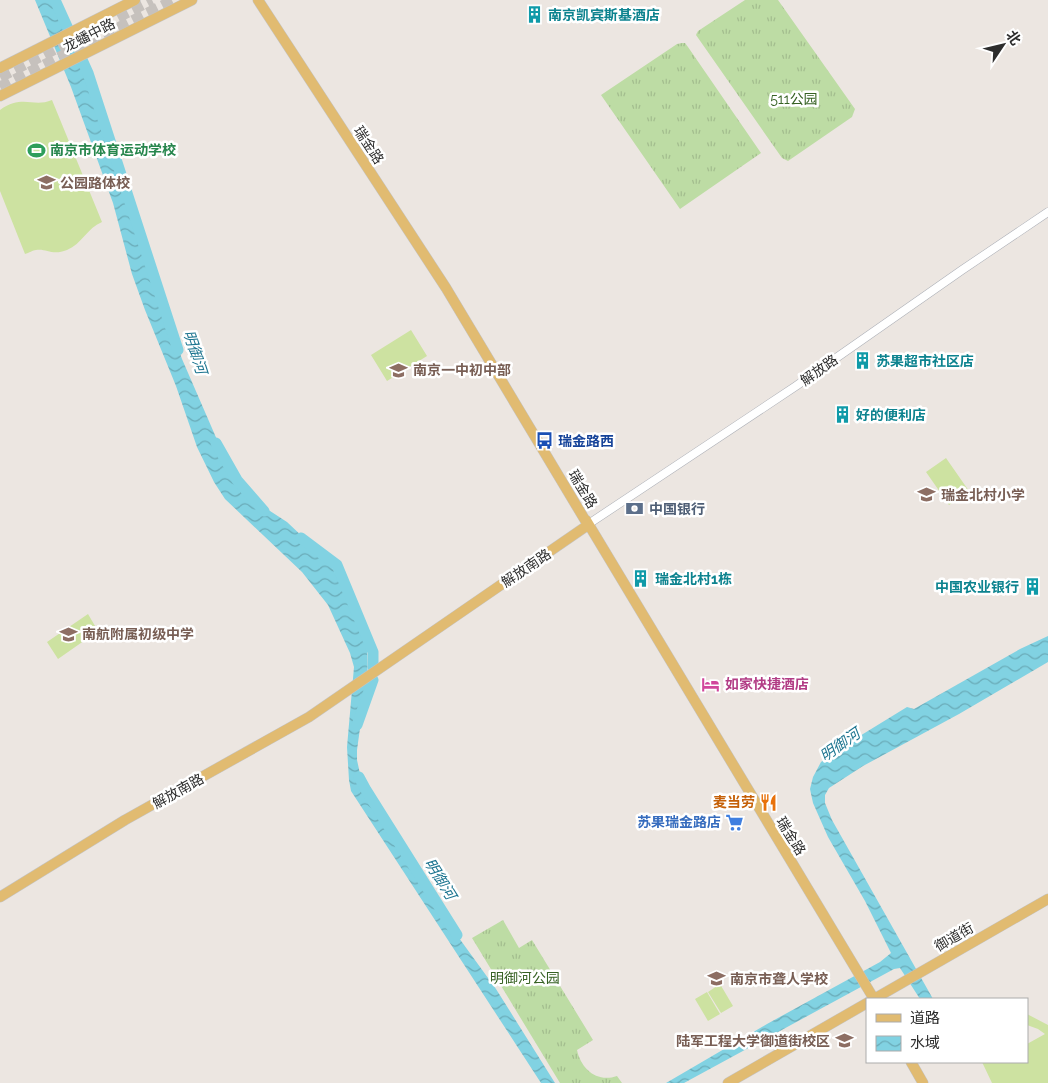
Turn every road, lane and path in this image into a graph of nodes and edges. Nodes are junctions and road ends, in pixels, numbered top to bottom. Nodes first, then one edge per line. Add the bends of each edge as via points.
1 (135, 0) edge
2 (192, 0) edge
3 (258, 0) edge
4 (0, 68) edge
5 (0, 96) edge
6 (1048, 212) edge
7 (588, 525) junction
8 (462, 612) joint
9 (390, 662) junction
10 (309, 717) junction
11 (0, 897) edge
12 (1048, 899) edge
13 (873, 998) edge
14 (876, 998) edge
15 (866, 1004) edge
16 (912, 1063) edge
17 (728, 1083) edge
18 (923, 1083) edge

1 - 4 main road, 龙蟠中路
2 - 5 main road, 龙蟠中路
3 - 7 main road, 瑞金路 via 446,288
6 - 7 street, 解放路
7 - 8 street, 解放南路
7 - 13 main road, 瑞金路
8 - 9 main road
9 - 10 main road
9 - 10 street, 解放南路
10 - 11 street, 解放南路 via 125,820
12 - 14 main road, 御道街
15 - 17 main road
16 - 18 main road

